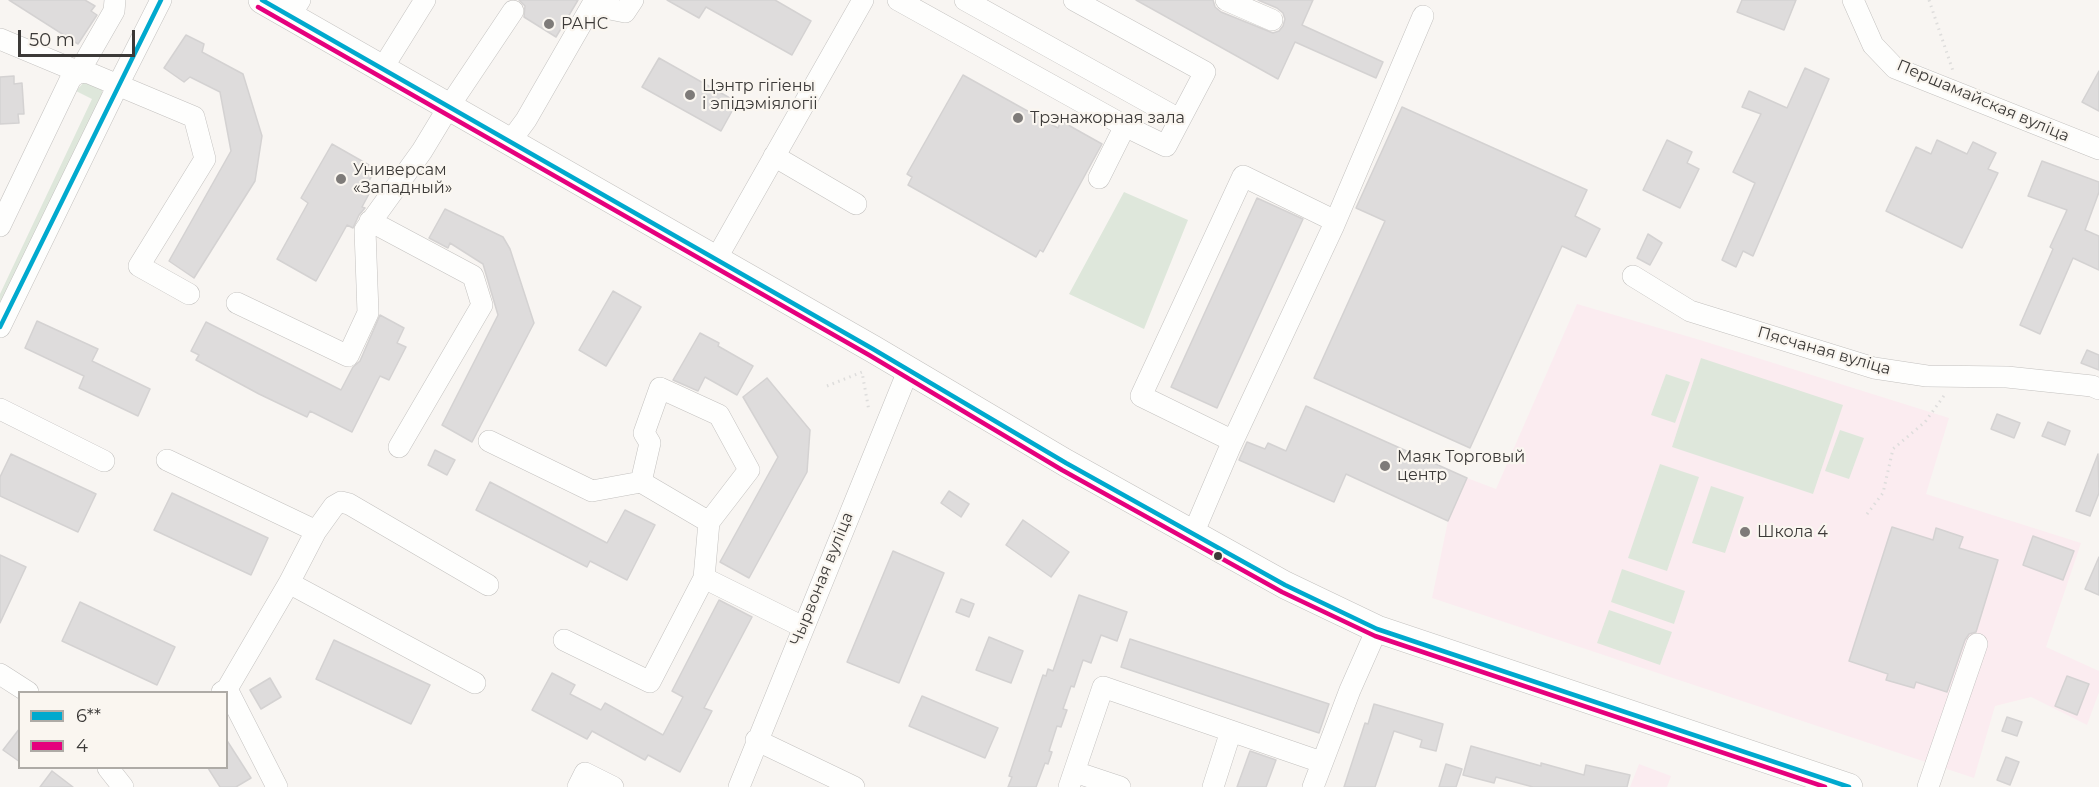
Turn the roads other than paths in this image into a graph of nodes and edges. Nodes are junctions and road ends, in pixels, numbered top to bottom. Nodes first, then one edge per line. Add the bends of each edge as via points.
1 (115, 0) edge
2 (161, 0) edge
3 (262, 0) edge
4 (425, 0) edge
5 (633, 0) edge
6 (898, 0) edge
7 (965, 0) edge
8 (1074, 0) edge
9 (1226, 0) edge
10 (1853, 0) edge
11 (594, 1) edge
12 (860, 1) edge
13 (295, 8) edge
14 (513, 11) dead end
15 (1423, 16) dead end
16 (1272, 20) dead end
17 (0, 39) edge
18 (382, 69) junction
19 (79, 72) junction
20 (118, 84) junction
21 (448, 108) junction
22 (1179, 119) junction
23 (1125, 126) junction
24 (509, 143) junction
25 (2099, 149) edge
26 (774, 156) junction
27 (1099, 178) dead end
28 (856, 204) dead end
29 (370, 221) junction
30 (1335, 221) junction
31 (0, 226) edge
32 (716, 261) junction
33 (1633, 276) dead end
34 (189, 294) dead end
35 (237, 303) dead end
36 (0, 327) edge
37 (908, 372) junction
38 (2099, 389) edge
39 (0, 409) edge
40 (489, 441) dead end
41 (1233, 441) junction
42 (399, 447) dead end
43 (167, 460) dead end
44 (104, 461) dead end
45 (641, 482) junction
46 (709, 522) junction
47 (316, 531) junction
48 (1193, 534) junction
49 (704, 578) junction
50 (289, 583) junction
51 (488, 585) dead end
52 (802, 627) junction
53 (1377, 628) junction
54 (564, 640) dead end
55 (1977, 644) dead end
56 (0, 674) edge
57 (475, 683) dead end
58 (25, 691) edge
59 (224, 691) edge
60 (228, 698) edge
61 (1230, 731) junction
62 (756, 740) junction
63 (1321, 762) junction
64 (1072, 779) edge
65 (277, 787) edge
66 (578, 787) edge
67 (613, 787) edge
68 (739, 787) edge
69 (854, 787) edge
70 (1120, 787) edge
71 (1213, 787) edge
72 (1313, 787) edge
73 (1849, 787) edge
74 (1928, 787) edge

1 - 19 street via 114,11
2 - 20 street
3 - 13 main road
4 - 18 street
5 - 11 street via 625,12 600,7
6 - 23 street
7 - 22 street
8 - 22 street via 1204,72
9 - 16 street
10 - 25 street, Першамайская вуліца via 1873,45 1895,68
11 - 24 street
12 - 26 street
13 - 18 main road
14 - 21 street
15 - 30 street
17 - 19 street
18 - 21 main road
19 - 20 street
19 - 31 street via 71,78
20 - 34 street via 194,117 205,159 139,267
20 - 36 street
21 - 24 main road
21 - 29 street via 422,151
22 - 23 street via 1166,146
23 - 27 street
24 - 32 main road
26 - 28 street
26 - 32 street
29 - 35 street via 365,230 368,313 348,356
29 - 42 street via 474,276 482,305
30 - 41 street
30 - 41 street via 1243,176 1141,396
32 - 37 main road
33 - 38 street, Пясчаная вуліца via 1690,311 1874,368 1927,376 2007,377
37 - 48 main road
37 - 52 street, Чырвоная вуліца
39 - 44 street
40 - 45 street via 592,490
41 - 48 street
43 - 47 street
45 - 46 street
45 - 46 street via 650,443 644,433 660,388 719,415 749,470
46 - 49 street
47 - 50 street
47 - 51 street via 334,506 341,502 349,504
48 - 53 main road via 1285,585
49 - 52 street
49 - 54 street via 650,682
50 - 57 street
50 - 59 street
52 - 62 street, Чырвоная вуліца
53 - 63 street
53 - 73 main road
55 - 74 street
56 - 58 street
60 - 65 street
61 - 63 street
61 - 64 street via 1103,687
61 - 71 street
62 - 68 street, Чырвоная вуліца
62 - 69 street
63 - 72 street
64 - 70 street
66 - 67 street via 585,773

